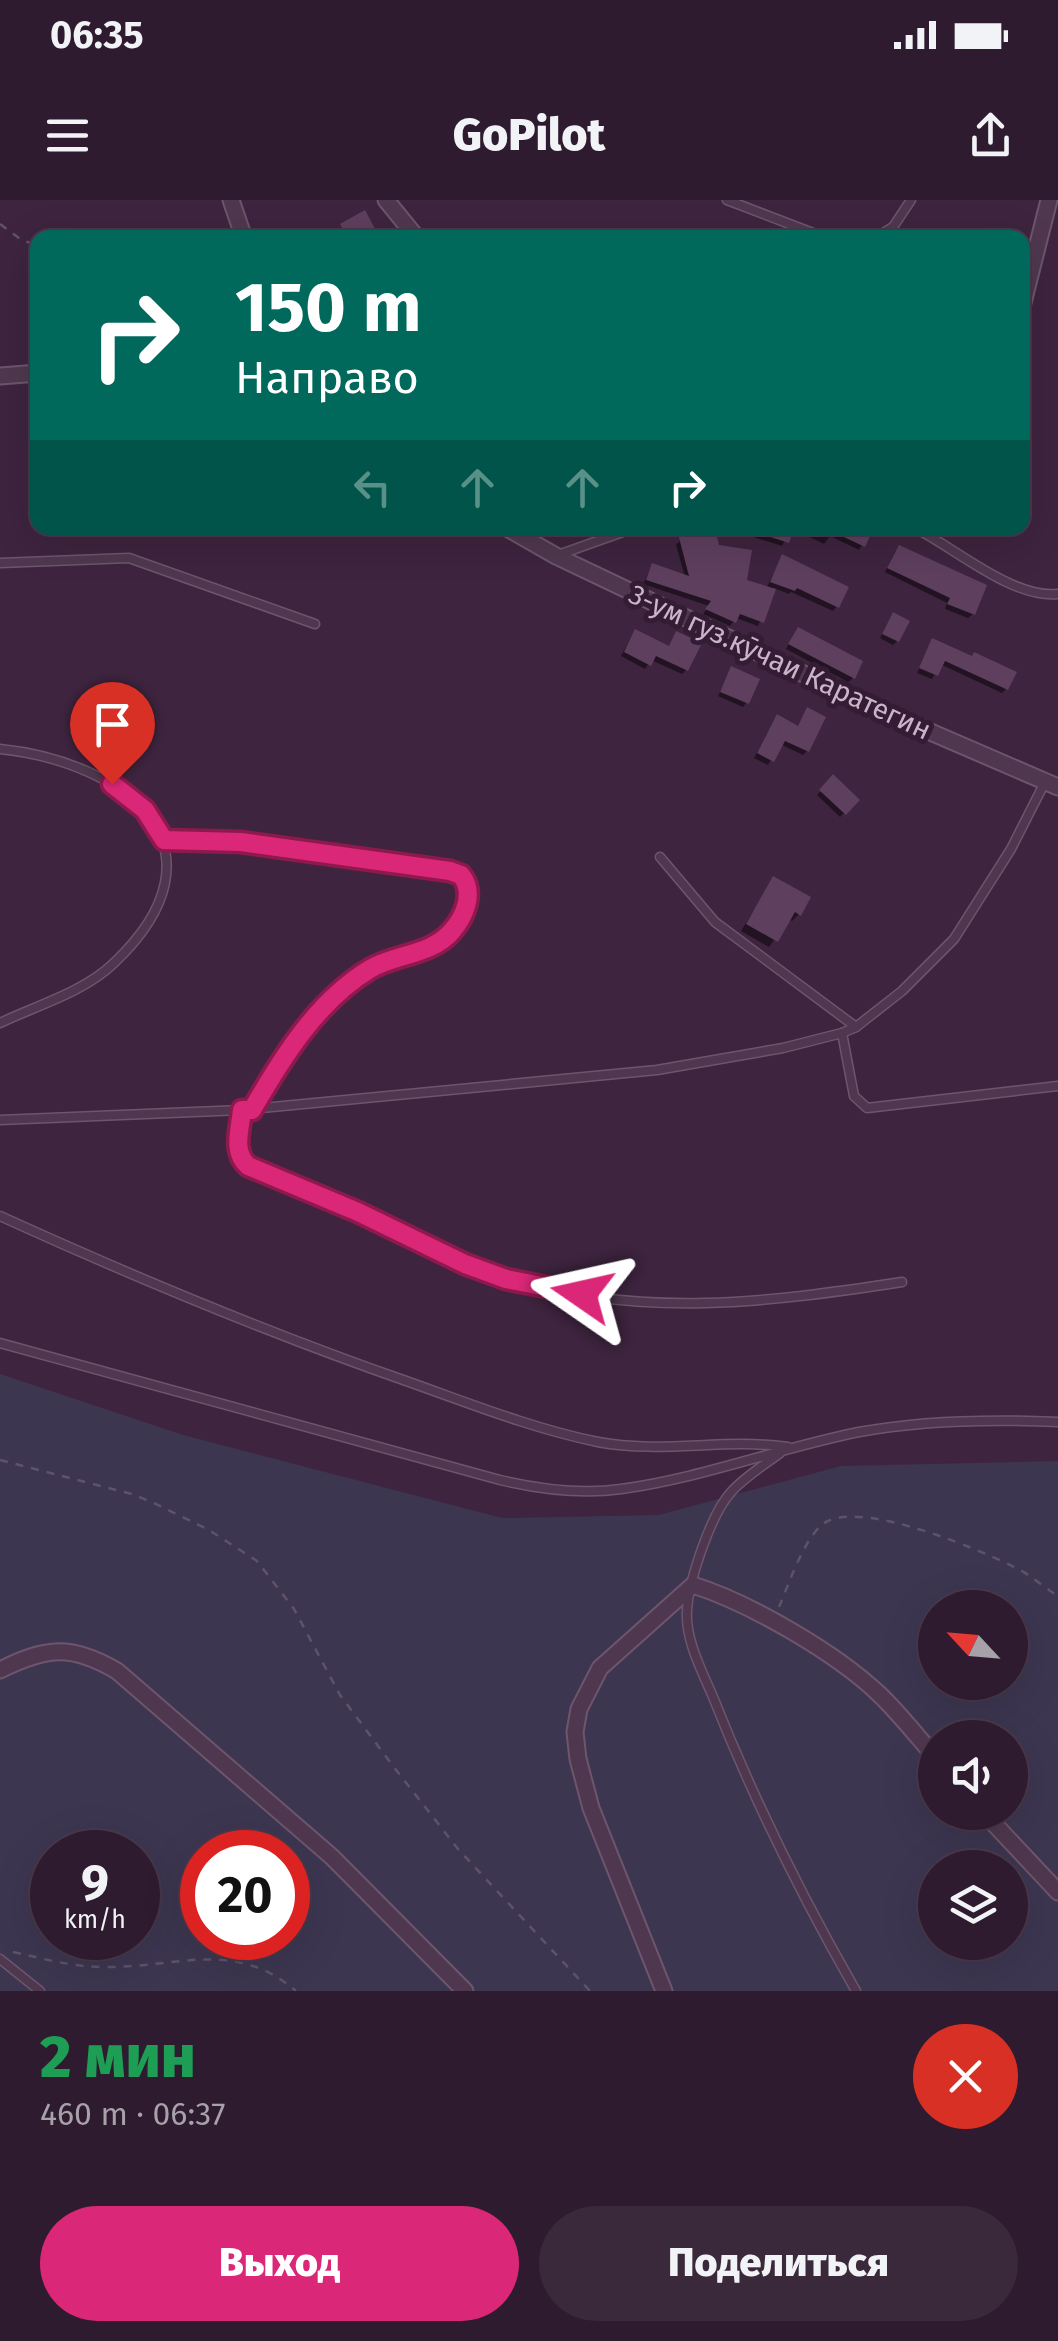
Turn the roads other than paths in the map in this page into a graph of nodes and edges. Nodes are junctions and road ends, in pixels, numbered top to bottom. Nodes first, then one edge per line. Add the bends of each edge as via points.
1 (231, 200) edge
2 (386, 200) edge
3 (727, 200) edge
4 (910, 200) edge
5 (1049, 200) edge
6 (241, 230) edge
7 (410, 230) edge
8 (805, 230) edge
9 (888, 230) edge
10 (1030, 275) edge
11 (30, 374) edge
12 (0, 376) edge
13 (519, 535) edge
14 (614, 535) edge
15 (928, 535) edge
16 (556, 556) junction
17 (0, 563) edge
18 (1058, 594) edge
19 (315, 624) dead end
20 (0, 749) edge
21 (1051, 784) edge
22 (164, 840) junction
23 (660, 857) dead end
24 (0, 1022) edge
25 (856, 1027) junction
26 (842, 1033) junction
27 (1058, 1086) edge
28 (247, 1110) junction
29 (0, 1120) edge
30 (0, 1216) edge
31 (902, 1282) dead end
32 (0, 1343) edge
33 (1058, 1422) edge
34 (794, 1448) junction
35 (784, 1450) junction
36 (693, 1585) junction
37 (0, 1670) edge
38 (918, 1738) edge
39 (1001, 1830) edge
40 (1058, 1892) edge
41 (0, 1959) edge
42 (40, 1991) edge
43 (465, 1991) edge
44 (664, 1991) edge
45 (856, 1991) edge

1 - 6 street
2 - 7 street
3 - 8 lane
4 - 9 lane
5 - 10 street
11 - 12 street
13 - 16 street, 3-ум гуз.кӯчаи Каратегин
14 - 16 lane
15 - 18 lane via 1008,582
16 - 21 street, 3-ум гуз.кӯчаи Каратегин via 874,708
17 - 19 lane via 129,558
20 - 22 lane via 112,784 145,810
21 - 25 lane via 954,939
22 - 24 lane via 166,875 142,934 94,978
22 - 28 lane via 270,845 450,871 467,882 465,910 455,928 353,981 308,1026
23 - 25 lane via 715,922
25 - 26 lane
26 - 27 lane via 854,1096 867,1108
26 - 28 lane via 656,1070
28 - 29 lane
28 - 31 lane via 238,1148 248,1166 506,1279 676,1306
30 - 34 lane via 243,1319 522,1421 619,1446
32 - 35 lane via 527,1486 620,1490
33 - 34 lane via 948,1422
34 - 35 lane
35 - 36 lane via 729,1494
36 - 38 street via 773,1622 861,1679
36 - 44 street via 600,1668 578,1709 575,1732 592,1808
36 - 45 lane via 688,1630 724,1727
37 - 43 street via 52,1651 95,1658 118,1671 332,1858
39 - 40 street
41 - 42 lane

